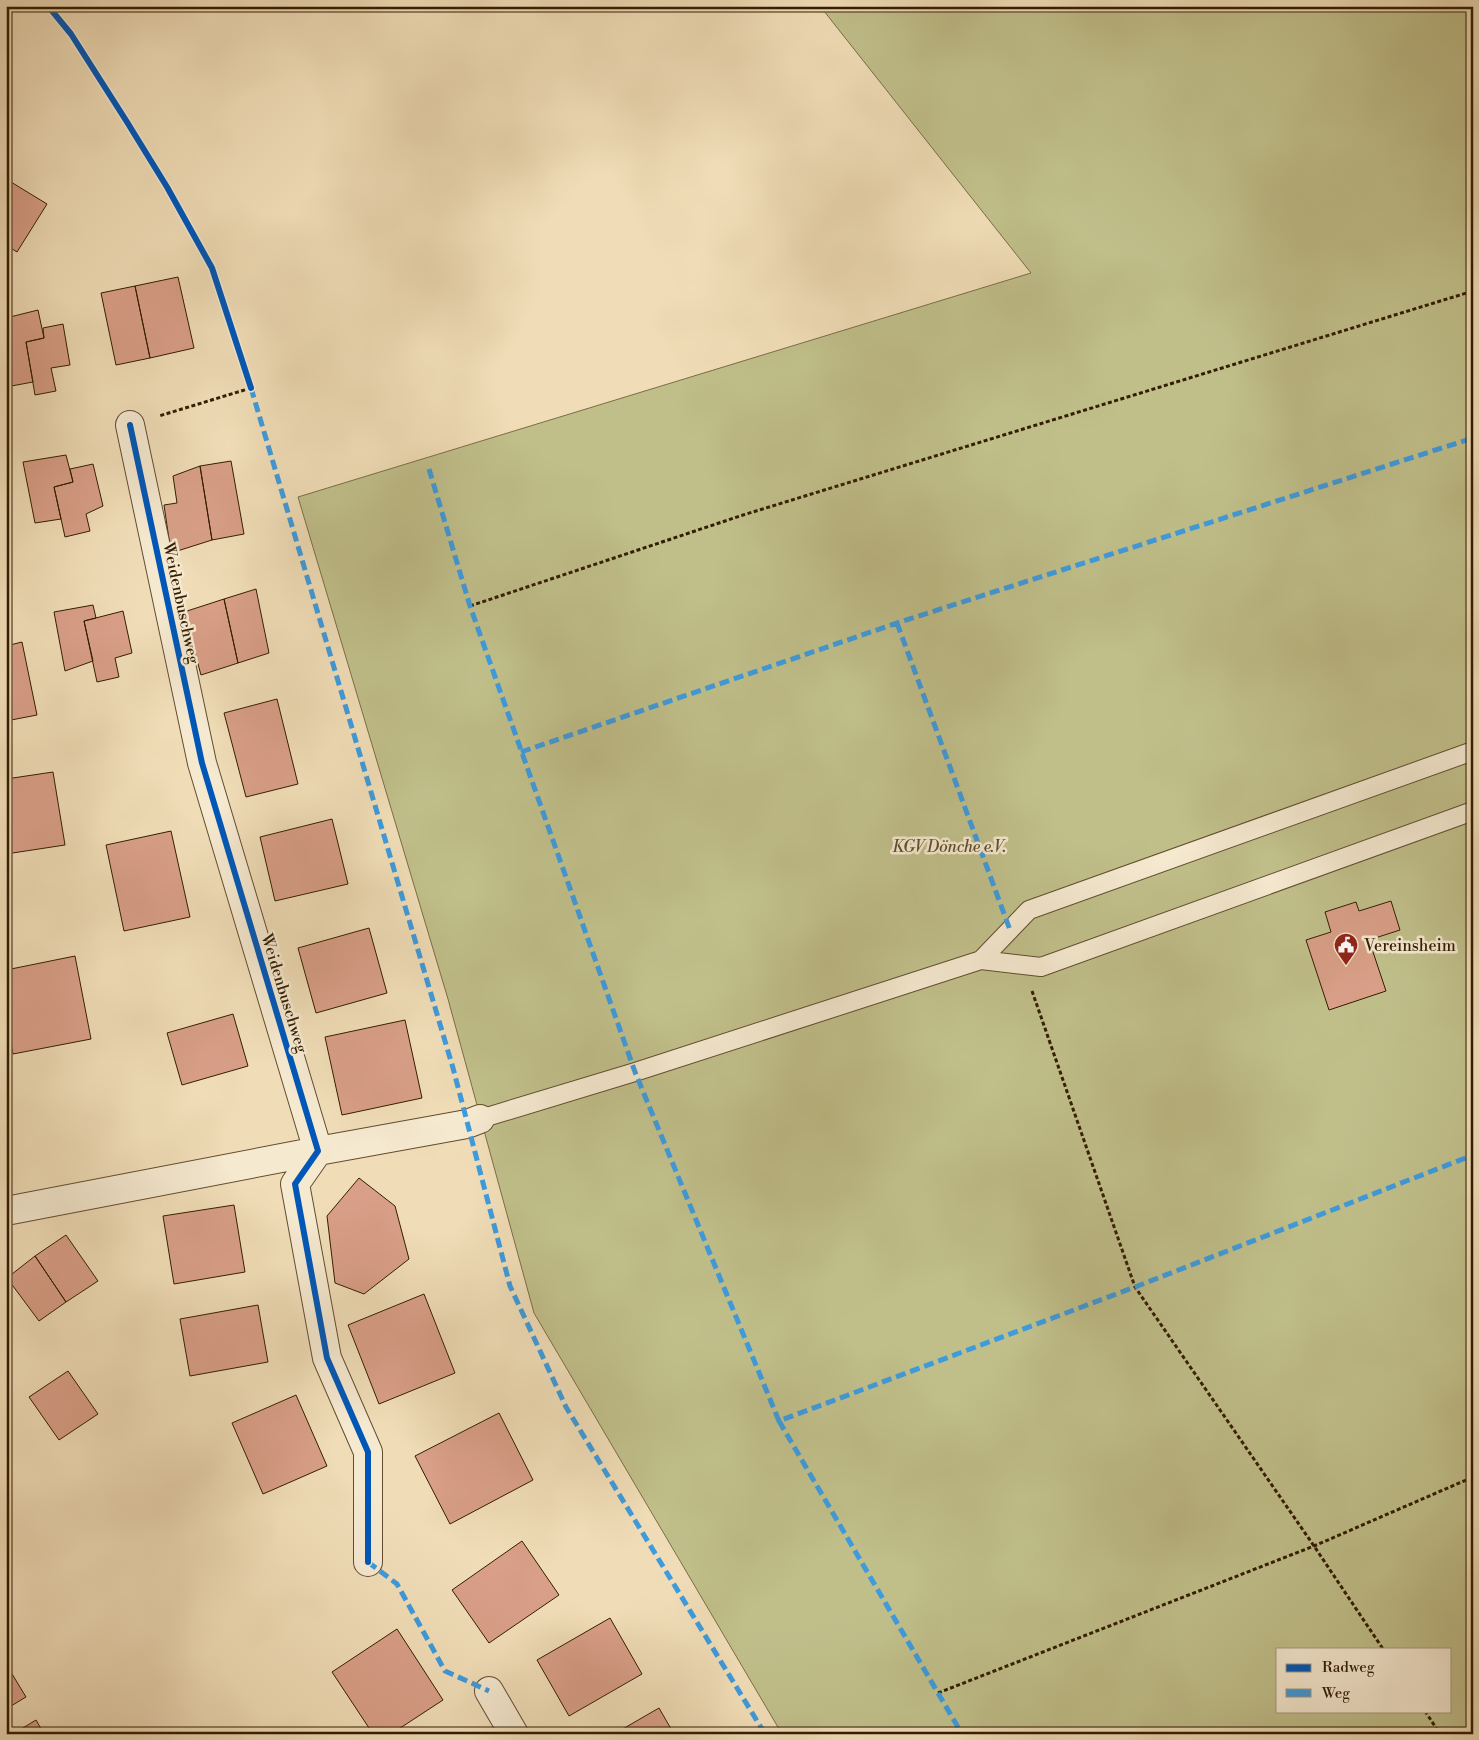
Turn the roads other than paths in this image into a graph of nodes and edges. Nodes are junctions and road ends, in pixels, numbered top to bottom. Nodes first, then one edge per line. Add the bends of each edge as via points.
1 (130, 425) road end
2 (1473, 751) edge
3 (1473, 811) edge
4 (981, 960) junction
5 (480, 1118) joint
6 (318, 1151) junction
7 (6, 1211) edge
8 (368, 1562) dead end
9 (490, 1691) dead end
10 (514, 1734) edge

1 - 6 street, Weidenbuschweg via 202,763
2 - 4 lane via 1029,910
3 - 4 lane via 1041,967
4 - 5 lane via 635,1072
5 - 6 street via 467,1124
6 - 7 street
6 - 8 street via 295,1184 327,1358 368,1452
9 - 10 street

